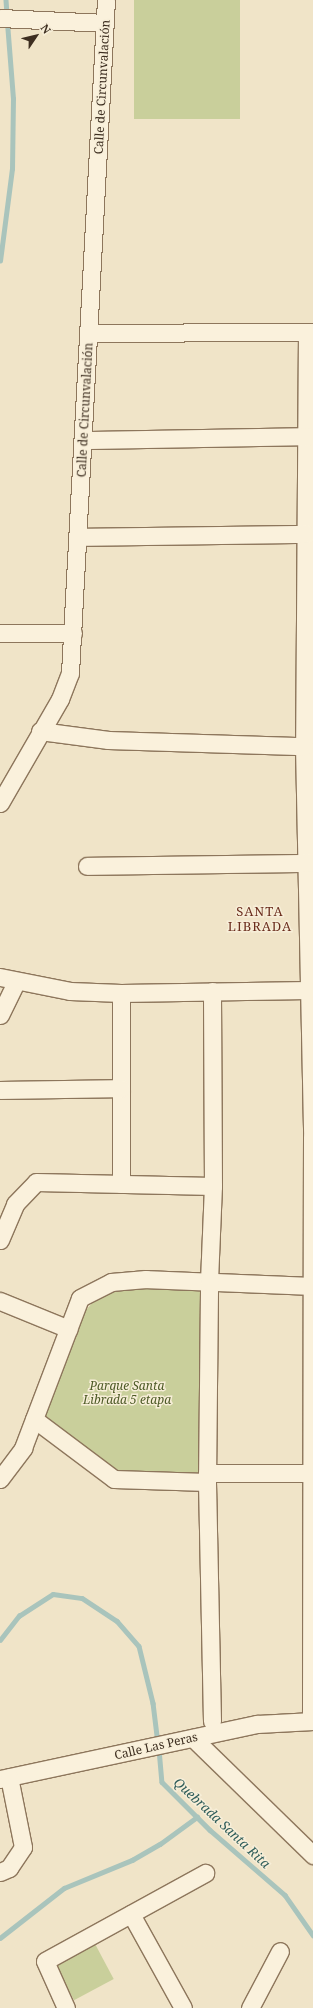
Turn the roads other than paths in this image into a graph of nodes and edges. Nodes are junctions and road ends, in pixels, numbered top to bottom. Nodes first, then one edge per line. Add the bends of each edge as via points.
1 (106, 0) edge
2 (0, 18) edge
3 (105, 23) junction
4 (310, 332) edge
5 (90, 333) junction
6 (307, 436) junction
7 (84, 440) junction
8 (306, 534) junction
9 (79, 537) junction
10 (310, 603) edge
11 (0, 633) edge
12 (73, 633) junction
13 (40, 731) junction
14 (304, 746) junction
15 (5, 780) edge
16 (0, 803) edge
17 (309, 863) edge
18 (87, 866) dead end
19 (0, 978) edge
20 (16, 982) junction
21 (308, 990) junction
22 (212, 991) junction
23 (121, 993) junction
24 (0, 1015) edge
25 (121, 1088) junction
26 (0, 1090) edge
27 (312, 1137) edge
28 (121, 1184) junction
29 (213, 1186) junction
30 (0, 1240) edge
31 (209, 1281) junction
32 (311, 1286) edge
33 (0, 1301) edge
34 (69, 1329) junction
35 (34, 1419) junction
36 (313, 1473) edge
37 (207, 1478) junction
38 (0, 1479) edge
39 (311, 1695) edge
40 (212, 1721) dead end
41 (312, 1721) edge
42 (188, 1739) junction
43 (4, 1778) edge
44 (313, 1855) edge
45 (0, 1872) edge
46 (205, 1873) dead end
47 (131, 1914) junction
48 (280, 1951) dead end
49 (66, 2008) edge
50 (183, 2008) edge
51 (250, 2008) edge

1 - 3 street, Calle de Circunvalación
2 - 3 street
3 - 5 street, Calle de Circunvalación
4 - 5 street
4 - 6 street
5 - 7 street, Calle de Circunvalación
6 - 7 street
6 - 8 street
7 - 9 street, Calle de Circunvalación
8 - 9 street
8 - 10 street
9 - 12 street, Calle de Circunvalación
10 - 14 street
11 - 12 street
12 - 13 street, Calle de Circunvalación via 70,673 60,698
13 - 14 street via 108,740
13 - 15 street, Calle de Circunvalación
14 - 17 street
15 - 16 street, Calle de Circunvalación
17 - 18 street
17 - 21 street
19 - 20 street
20 - 23 street via 70,991
20 - 24 street
21 - 22 street
21 - 27 street
22 - 23 street
22 - 29 street
23 - 25 street
25 - 26 street
25 - 28 street
27 - 32 street
28 - 29 street
28 - 30 street via 36,1182 15,1204
29 - 31 street
31 - 32 street
31 - 34 street via 146,1279 111,1282 80,1298
31 - 37 street
32 - 36 street
33 - 34 street
34 - 35 street
35 - 37 street via 114,1479
35 - 38 street via 23,1448
36 - 37 street
36 - 39 street
37 - 40 street
39 - 41 street
41 - 42 street, Calle Las Peras via 257,1724
42 - 43 street, Calle Las Peras
42 - 44 street
43 - 45 street via 23,1847 9,1868
46 - 47 street
47 - 49 street via 45,1960
47 - 50 street
48 - 51 street

